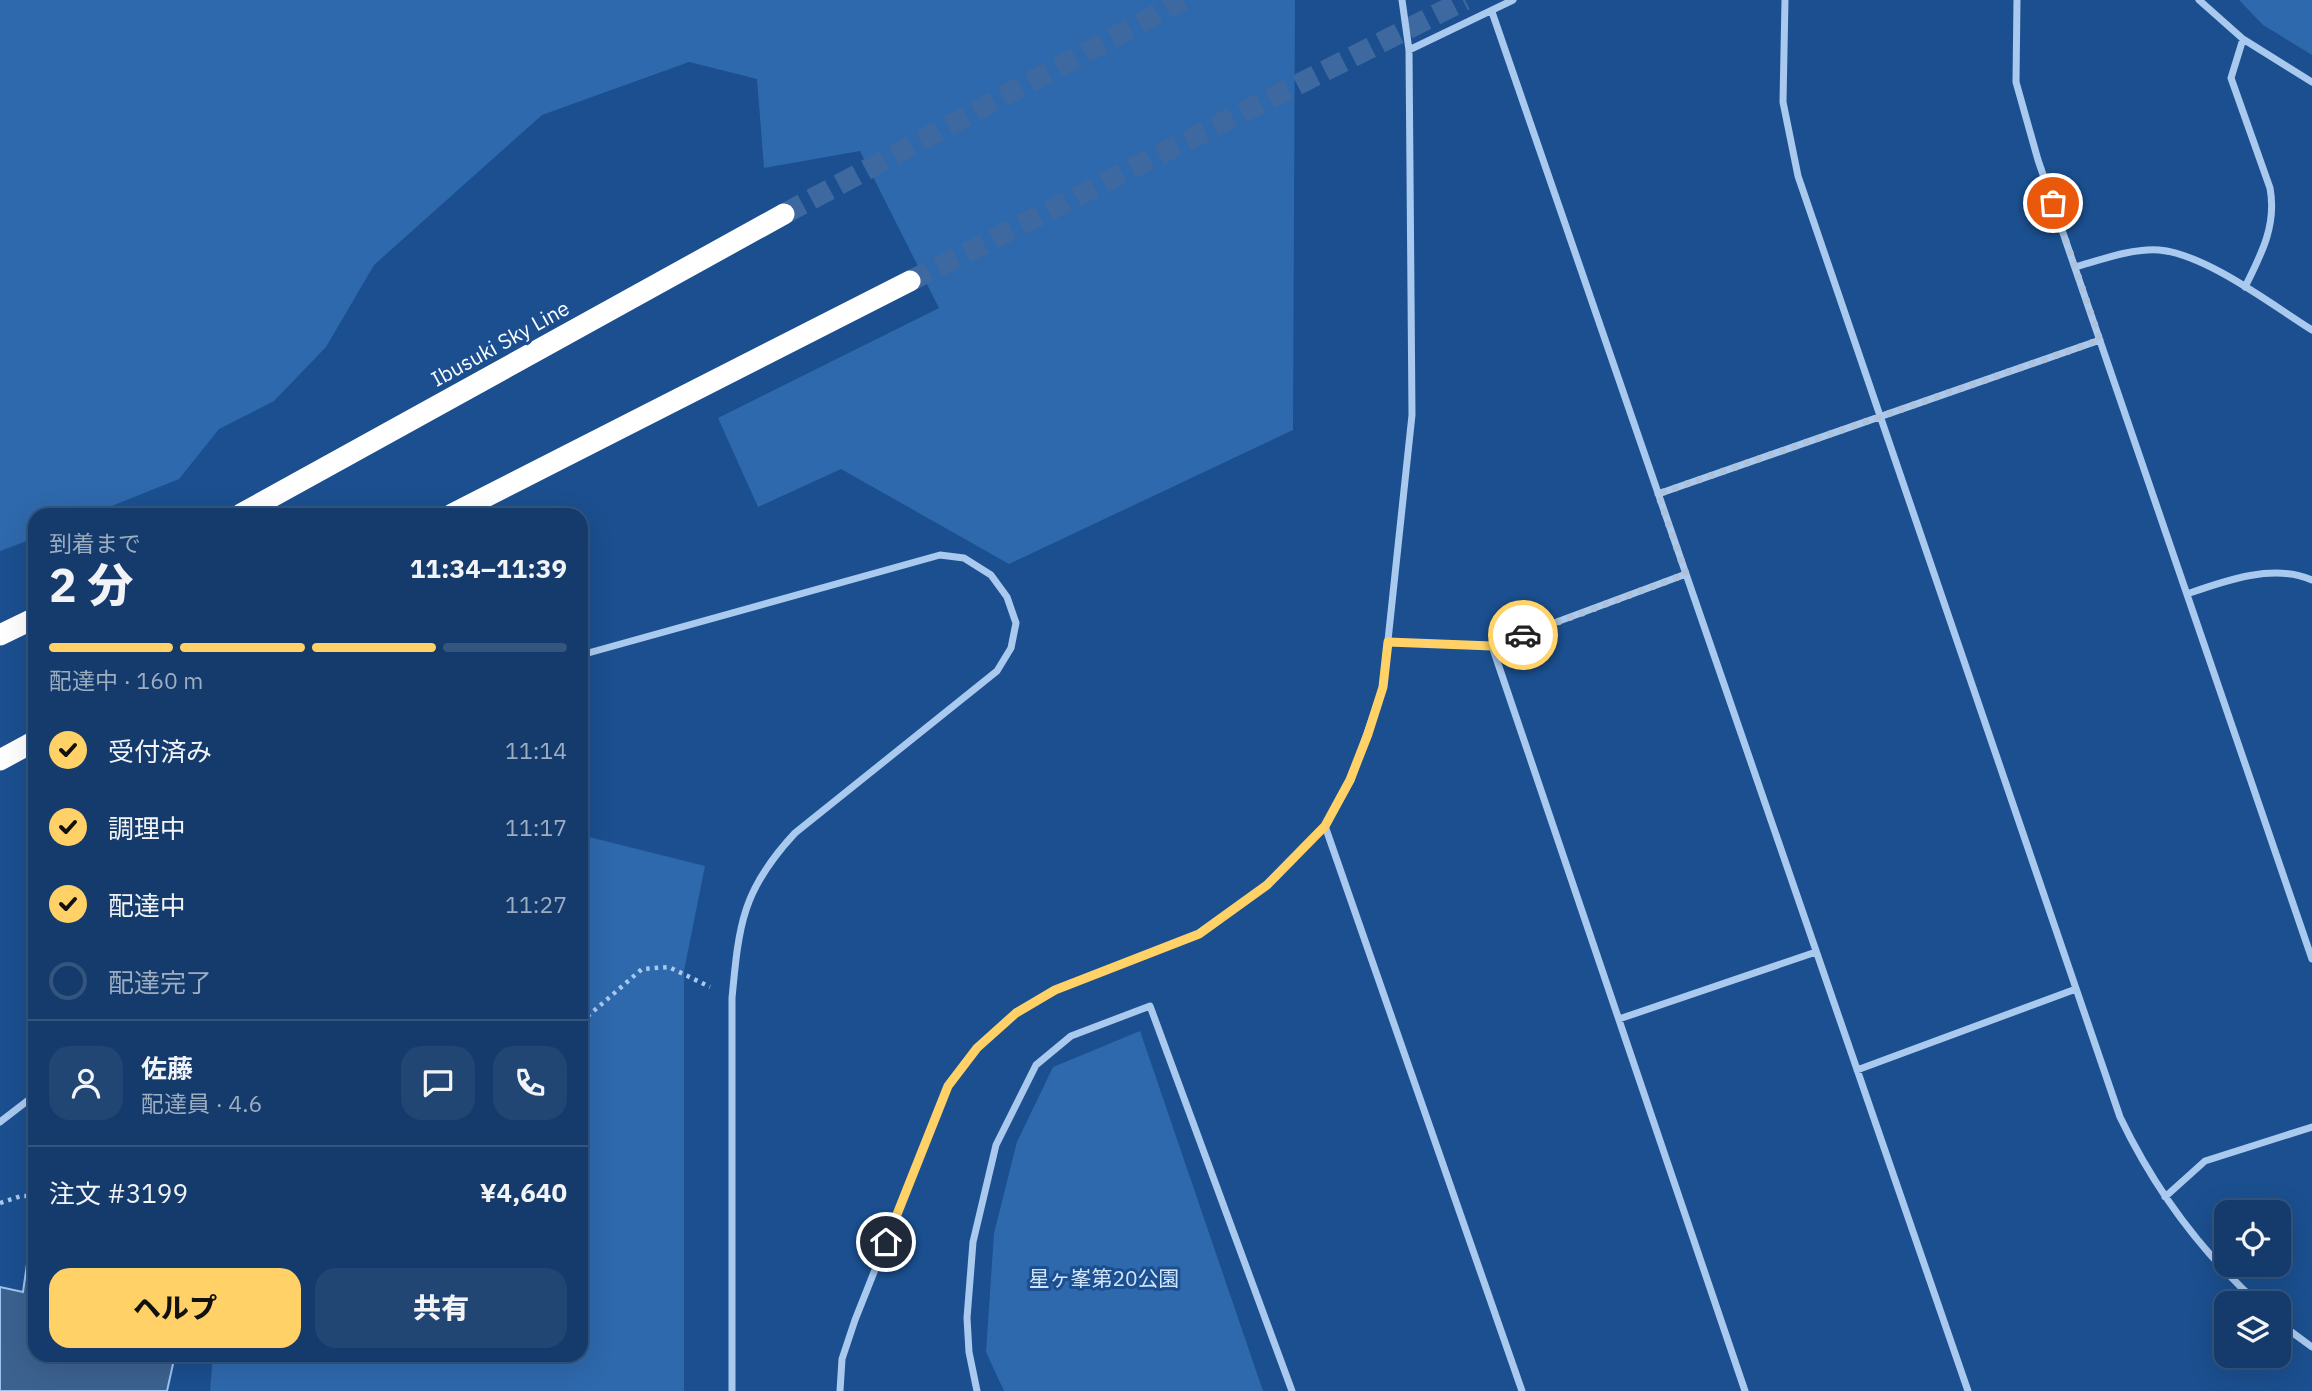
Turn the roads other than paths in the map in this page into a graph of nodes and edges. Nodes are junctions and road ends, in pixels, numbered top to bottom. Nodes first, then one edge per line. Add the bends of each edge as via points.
1 (1402, 0) edge
2 (1513, 0) edge
3 (1785, 0) edge
4 (2017, 0) edge
5 (2199, 0) edge
6 (1492, 12) junction
7 (2243, 39) junction
8 (1409, 50) junction
9 (2312, 82) edge
10 (784, 214) tunnel mouth
11 (2075, 267) junction
12 (910, 281) tunnel mouth
13 (2245, 287) junction
14 (2312, 330) edge
15 (2100, 340) junction
16 (1881, 417) junction
17 (1658, 494) junction
18 (252, 508) edge
19 (464, 508) edge
20 (1686, 574) junction
21 (2312, 580) edge
22 (2187, 594) junction
23 (28, 621) edge
24 (0, 635) edge
25 (1388, 642) junction
26 (1492, 646) junction
27 (588, 654) edge
28 (28, 745) edge
29 (0, 760) edge
30 (1325, 826) junction
31 (1816, 953) junction
32 (2312, 959) edge
33 (2076, 989) junction
34 (1619, 1019) junction
35 (1857, 1070) junction
36 (28, 1100) edge
37 (0, 1122) edge
38 (2312, 1127) edge
39 (2165, 1197) junction
40 (2246, 1291) edge
41 (2291, 1332) edge
42 (2312, 1347) edge
43 (732, 1391) edge
44 (840, 1391) edge
45 (977, 1391) edge
46 (1292, 1391) edge
47 (1522, 1391) edge
48 (1745, 1391) edge
49 (1968, 1391) edge

1 - 8 street
2 - 6 street
3 - 16 street via 1783,102 1798,176
4 - 11 street via 2015,82
5 - 7 street
6 - 8 street
6 - 17 street
7 - 9 street
7 - 13 street via 2231,78 2273,202 2264,249
8 - 25 street via 1412,415
10 - 18 highway, Ibusuki Sky Line
11 - 13 street via 2159,250 2194,259
11 - 15 street
12 - 19 highway
13 - 14 street
15 - 16 street
15 - 22 street
16 - 17 street
16 - 33 street
17 - 20 street
20 - 26 street
20 - 31 street
21 - 22 street via 2268,573 2234,578
22 - 32 street
23 - 24 highway
25 - 26 street
25 - 30 street via 1383,687 1368,734
26 - 34 street
27 - 43 street via 940,555 964,558 991,575 1007,597 1016,623 1011,648 997,671 795,833 771,859 748,899 737,942 732,998
28 - 29 highway
30 - 44 street via 1267,885 1199,934 1055,990 1016,1013 977,1048 948,1086 855,1320 842,1359
30 - 47 street
31 - 34 street
31 - 35 street
33 - 35 street
33 - 39 street via 2120,1117
34 - 48 street
35 - 49 street
36 - 37 street
38 - 39 street via 2205,1161
39 - 40 street via 2207,1253
41 - 42 street
45 - 46 street via 967,1318 973,1242 996,1145 1037,1065 1070,1036 1150,1006

